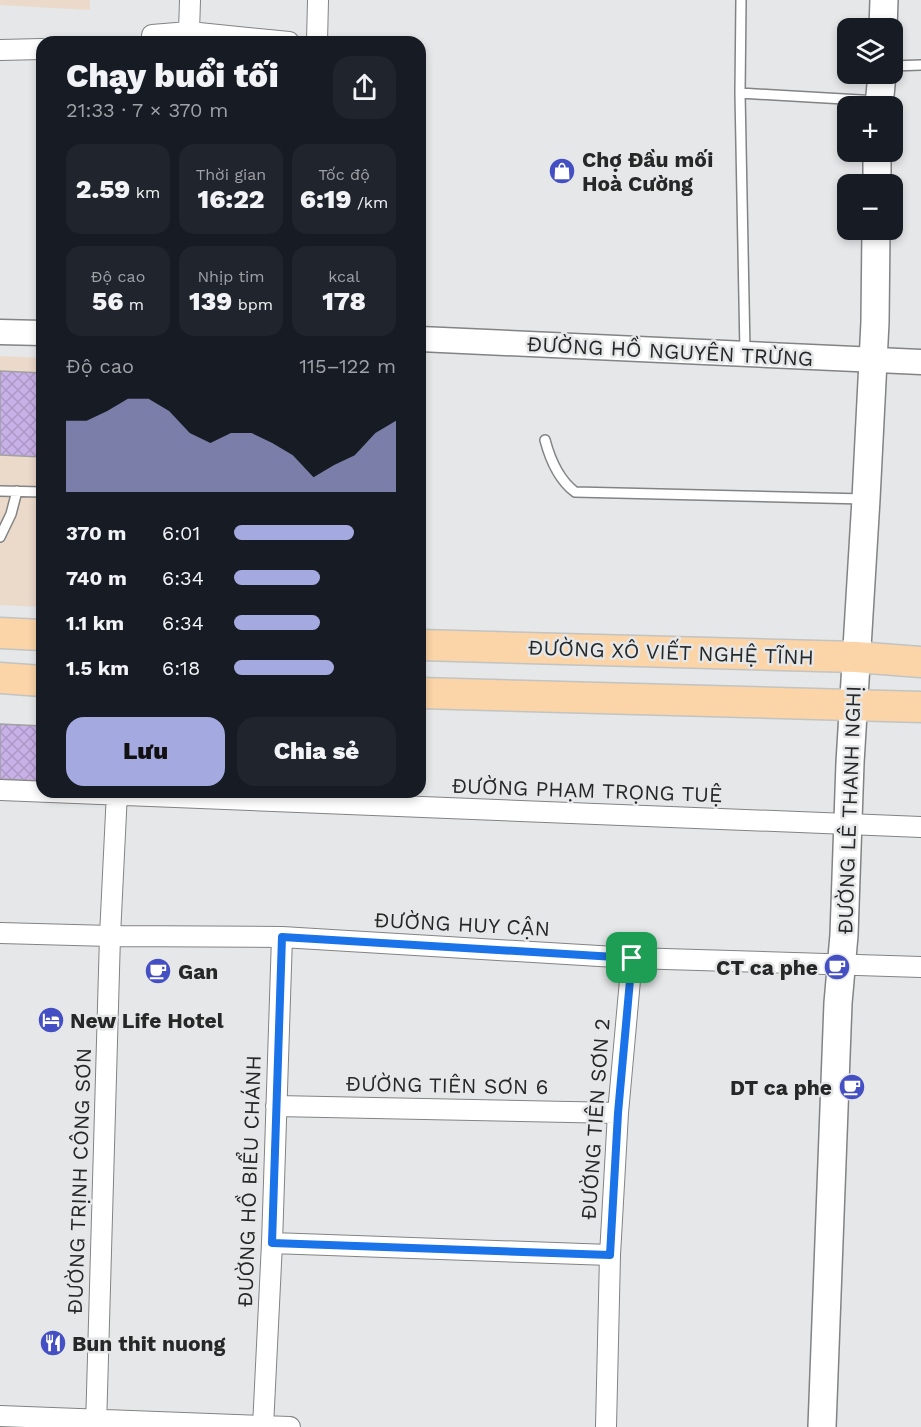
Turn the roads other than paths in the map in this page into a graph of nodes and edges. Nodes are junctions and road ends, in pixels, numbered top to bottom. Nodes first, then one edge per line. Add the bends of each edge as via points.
1 (190, 0) edge
2 (318, 0) edge
3 (741, 0) edge
4 (884, 0) edge
5 (884, 18) edge
6 (189, 32) junction
7 (152, 36) edge
8 (229, 36) edge
9 (317, 36) edge
10 (36, 49) edge
11 (0, 50) edge
12 (921, 65) edge
13 (903, 66) edge
14 (740, 93) junction
15 (837, 101) edge
16 (876, 240) edge
17 (0, 332) edge
18 (36, 333) edge
19 (426, 339) edge
20 (745, 355) junction
21 (873, 361) junction
22 (921, 362) edge
23 (544, 440) dead end
24 (0, 491) edge
25 (17, 491) junction
26 (36, 492) edge
27 (867, 499) junction
28 (0, 537) edge
29 (0, 633) edge
30 (36, 635) edge
31 (426, 645) edge
32 (856, 657) junction
33 (921, 662) edge
34 (0, 678) edge
35 (36, 681) edge
36 (426, 693) edge
37 (853, 705) junction
38 (921, 707) edge
39 (0, 790) edge
40 (36, 791) edge
41 (117, 798) edge
42 (218, 798) edge
43 (849, 823) junction
44 (921, 827) edge
45 (0, 933) edge
46 (110, 936) junction
47 (282, 937) junction
48 (632, 958) junction
49 (842, 964) junction
50 (921, 967) edge
51 (276, 1106) junction
52 (618, 1113) junction
53 (272, 1243) junction
54 (610, 1255) junction
55 (0, 1416) edge
56 (96, 1423) edge
57 (262, 1426) edge
58 (290, 1427) edge
59 (606, 1427) edge
60 (822, 1427) edge

1 - 6 street
2 - 9 street
3 - 14 lane
4 - 5 main road
6 - 7 street
6 - 8 street
10 - 11 street
12 - 13 lane
14 - 15 lane
14 - 20 lane
16 - 21 main road, ĐƯỜNG LÊ THANH NGHỊ
17 - 18 street
19 - 20 street, ĐƯỜNG HỒ NGUYÊN TRỪNG
20 - 21 street, ĐƯỜNG HỒ NGUYÊN TRỪNG
21 - 22 street, ĐƯỜNG HỒ NGUYÊN TRỪNG
21 - 27 main road, ĐƯỜNG LÊ THANH NGHỊ
23 - 27 lane via 565,484 575,492
24 - 25 lane
25 - 26 lane
25 - 28 lane
27 - 32 main road, ĐƯỜNG LÊ THANH NGHỊ
29 - 30 main road
31 - 32 main road, ĐƯỜNG XÔ VIẾT NGHỆ TĨNH
32 - 33 main road, ĐƯỜNG XÔ VIẾT NGHỆ TĨNH
32 - 37 main road, ĐƯỜNG LÊ THANH NGHỊ
34 - 35 main road
36 - 37 main road
37 - 38 main road
37 - 43 main road, ĐƯỜNG LÊ THANH NGHỊ
39 - 40 street, ĐƯỜNG PHẠM TRỌNG TUỆ
41 - 46 street, ĐƯỜNG TRỊNH CÔNG SƠN
42 - 43 street, ĐƯỜNG PHẠM TRỌNG TUỆ
43 - 44 street, ĐƯỜNG PHẠM TRỌNG TUỆ
43 - 49 main road, ĐƯỜNG LÊ THANH NGHỊ
45 - 46 street, ĐƯỜNG HUY CẬN
46 - 47 street, ĐƯỜNG HUY CẬN
46 - 56 street, ĐƯỜNG TRỊNH CÔNG SƠN
47 - 48 street, ĐƯỜNG HUY CẬN
47 - 51 street, ĐƯỜNG HỒ BIỂU CHÁNH
48 - 49 street, ĐƯỜNG HUY CẬN
48 - 52 street, ĐƯỜNG TIÊN SƠN 2
49 - 50 street, ĐƯỜNG HUY CẬN
49 - 60 main road, ĐƯỜNG LÊ THANH NGHỊ
51 - 52 street, ĐƯỜNG TIÊN SƠN 6
51 - 53 street, ĐƯỜNG HỒ BIỂU CHÁNH
52 - 54 street, ĐƯỜNG TIÊN SƠN 2
53 - 54 street
53 - 57 street, ĐƯỜNG HỒ BIỂU CHÁNH
54 - 59 street, ĐƯỜNG TIÊN SƠN 2
55 - 56 street
56 - 57 street
57 - 58 street

